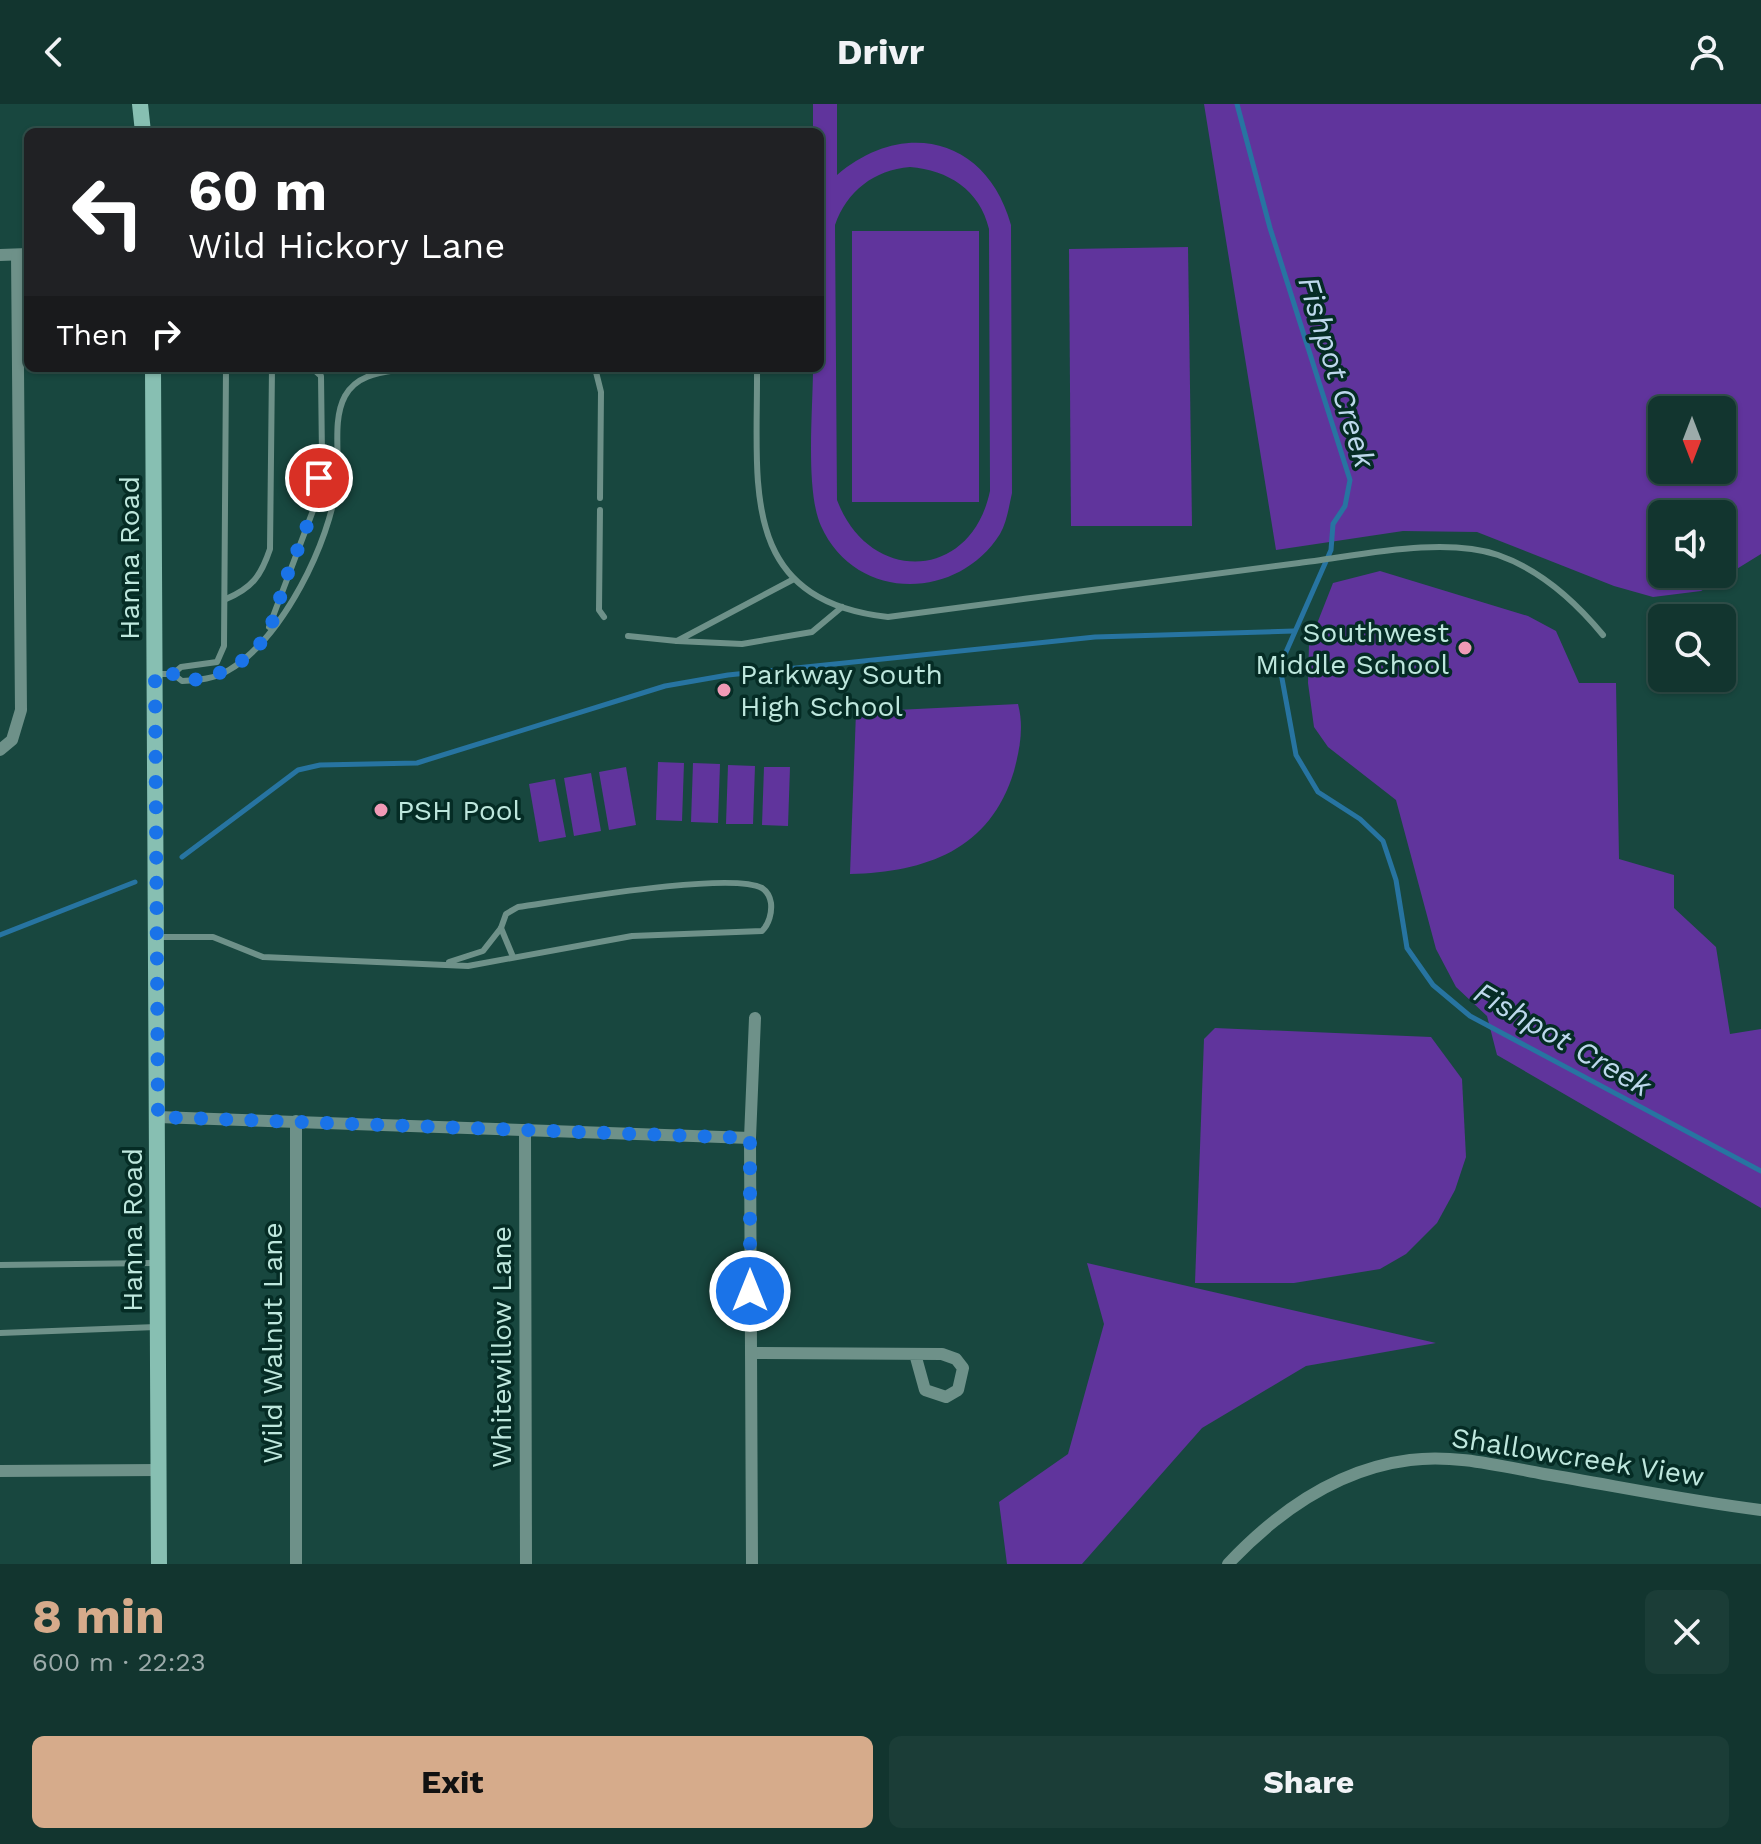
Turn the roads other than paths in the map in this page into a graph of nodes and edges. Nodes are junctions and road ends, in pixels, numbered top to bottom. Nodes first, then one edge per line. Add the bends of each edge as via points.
1 (140, 104) edge
2 (143, 128) edge
3 (0, 255) edge
4 (23, 255) edge
5 (153, 372) edge
6 (226, 372) edge
7 (272, 372) edge
8 (316, 372) edge
9 (385, 372) edge
10 (596, 372) edge
11 (757, 372) edge
12 (600, 498) dead end
13 (600, 510) dead end
14 (794, 579) junction
15 (226, 599) junction
16 (842, 607) junction
17 (604, 617) dead end
18 (268, 631) junction
19 (1603, 635) dead end
20 (628, 636) dead end
21 (677, 641) junction
22 (155, 674) junction
23 (173, 674) junction
24 (0, 750) edge
25 (501, 928) junction
26 (157, 937) junction
27 (513, 957) junction
28 (449, 962) junction
29 (755, 1018) dead end
30 (158, 1117) junction
31 (296, 1121) junction
32 (525, 1130) junction
33 (750, 1138) junction
34 (158, 1263) junction
35 (0, 1265) edge
36 (158, 1327) junction
37 (0, 1333) edge
38 (751, 1353) junction
39 (915, 1354) junction
40 (158, 1470) junction
41 (0, 1471) edge
42 (1761, 1510) edge
43 (159, 1564) edge
44 (296, 1564) edge
45 (526, 1564) edge
46 (752, 1564) edge
47 (1228, 1564) edge

1 - 2 street
3 - 4 street
4 - 24 street via 21,710 12,740
5 - 22 street, Hanna Road
6 - 15 lane
7 - 15 lane via 270,549 262,573 247,590
8 - 18 lane via 321,376 322,456 317,500
9 - 18 lane via 357,382 346,395 340,409 331,515 317,558
10 - 12 lane via 601,392
11 - 14 lane via 758,504 769,542
13 - 17 lane via 599,610
14 - 16 lane
14 - 21 lane
15 - 23 lane via 224,646 217,662 181,667
16 - 19 lane via 888,617 1457,547 1497,555 1535,573 1577,604
16 - 21 lane via 812,632 742,644
18 - 23 lane via 229,670 205,680 182,681
20 - 21 lane
22 - 23 lane
22 - 26 street, Hanna Road
25 - 27 lane
25 - 27 lane via 506,914 518,907 626,890 758,886 772,908 762,931 632,936
25 - 28 lane via 483,951
26 - 28 lane via 213,937 263,957
26 - 30 street, Hanna Road
27 - 28 lane via 468,966
29 - 33 street
30 - 31 street
30 - 34 street, Hanna Road
31 - 32 street
31 - 44 street, Wild Walnut Lane
32 - 33 street
32 - 45 street, Whitewillow Lane
33 - 38 street
34 - 35 lane
34 - 36 street, Hanna Road
36 - 37 lane
36 - 40 street, Hanna Road
38 - 39 street
38 - 46 street
39 - 39 street via 925,1390 938,1397 958,1390 964,1376 956,1359
40 - 41 street
40 - 43 street, Hanna Road
42 - 47 street, Shallowcreek View via 1481,1463 1410,1460 1367,1470 1309,1496 1281,1513

